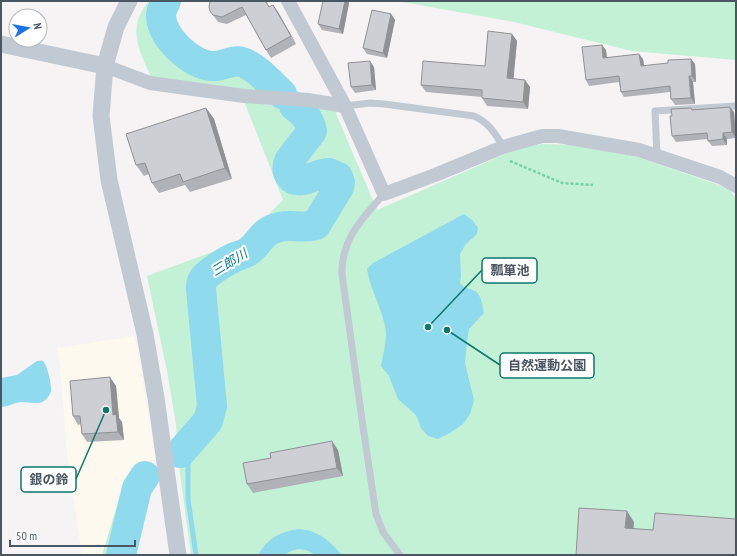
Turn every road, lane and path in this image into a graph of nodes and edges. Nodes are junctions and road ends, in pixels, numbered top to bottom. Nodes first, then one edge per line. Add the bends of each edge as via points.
1 (129, 1) edge
2 (288, 1) edge
3 (1, 44) edge
4 (105, 66) junction
5 (345, 106) junction
6 (736, 106) edge
7 (503, 147) junction
8 (657, 155) junction
9 (593, 185) dead end
10 (736, 186) edge
11 (384, 194) junction
12 (178, 555) edge
13 (400, 555) edge

1 - 4 street via 116,27
2 - 5 street
3 - 4 street
4 - 5 street via 150,83
4 - 12 street via 101,116 109,180 145,334
5 - 7 lane via 384,104 474,116 489,126
5 - 11 street
6 - 8 lane via 655,111
7 - 8 street via 542,136 558,136
7 - 9 path via 510,161 562,183
7 - 11 street
8 - 10 street via 720,177
11 - 13 lane via 363,217 346,245 342,268 376,514 383,532

